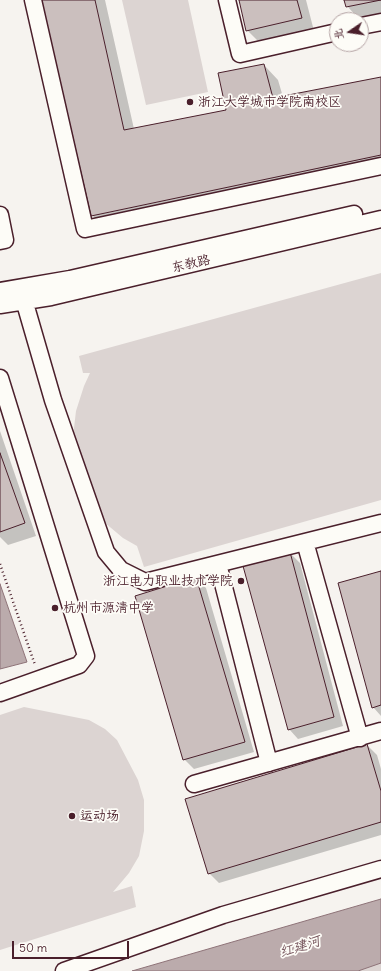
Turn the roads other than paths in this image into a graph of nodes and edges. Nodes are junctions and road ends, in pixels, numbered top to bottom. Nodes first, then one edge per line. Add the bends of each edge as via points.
1 (33, 0) edge
2 (227, 0) edge
3 (381, 22) edge
4 (369, 24) edge
5 (329, 34) edge
6 (381, 166) edge
7 (381, 209) edge
8 (0, 215) edge
9 (381, 219) edge
10 (0, 240) edge
11 (0, 291) edge
12 (24, 300) junction
13 (0, 305) edge
14 (0, 378) edge
15 (381, 523) edge
16 (306, 542) junction
17 (218, 564) junction
18 (0, 693) edge
19 (381, 731) edge
20 (360, 738) junction
21 (269, 763) junction
22 (194, 784) dead end
23 (381, 869) edge
24 (64, 971) edge

1 - 6 street via 85,229
2 - 5 street via 240,54
3 - 4 street
7 - 11 street, 东教路 via 70,278
8 - 10 street via 5,240
9 - 12 street, 东教路 via 51,297
12 - 13 street, 东教路
12 - 17 street via 53,400 106,552 121,570 145,582
14 - 18 street via 86,656 79,665
15 - 16 street
16 - 17 street
16 - 20 street
17 - 21 street
19 - 20 street
20 - 21 street
21 - 22 street
23 - 24 street via 223,915

